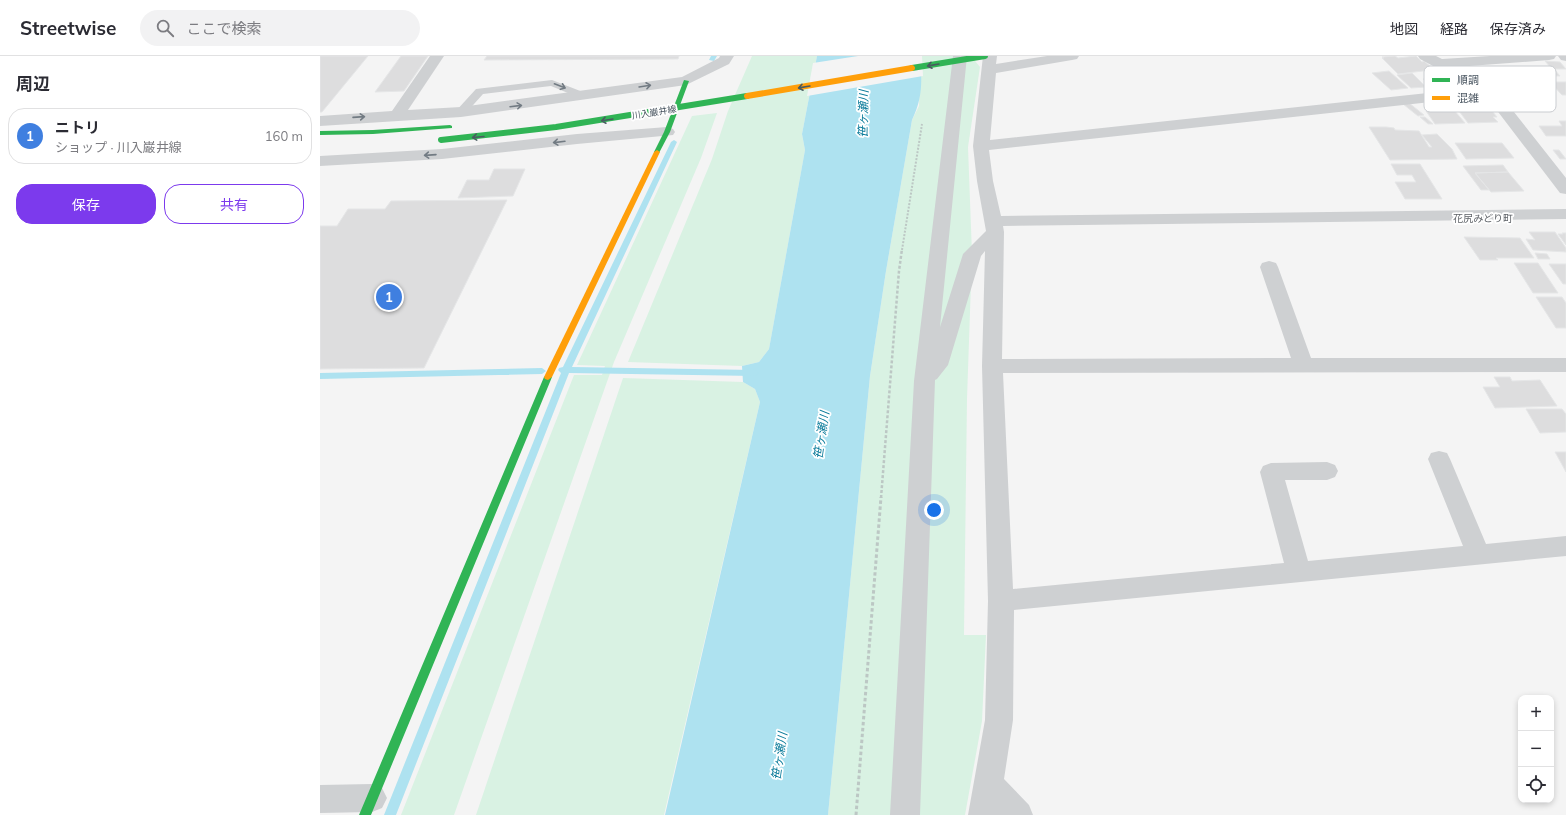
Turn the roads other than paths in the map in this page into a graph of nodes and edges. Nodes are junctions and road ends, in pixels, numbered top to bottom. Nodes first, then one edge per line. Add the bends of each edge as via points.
1 (437, 56) edge
2 (727, 56) edge
3 (960, 56) edge
4 (1072, 56) edge
5 (1425, 56) edge
6 (1549, 56) edge
7 (988, 61) edge
8 (1439, 64) junction
9 (1443, 66) edge
10 (689, 88) junction
11 (1424, 97) edge
12 (669, 98) dead end
13 (1507, 112) edge
14 (397, 115) junction
15 (320, 120) edge
16 (457, 122) junction
17 (320, 132) edge
18 (667, 132) junction
19 (437, 141) dead end
20 (981, 146) junction
21 (320, 161) edge
22 (1566, 189) edge
23 (1566, 214) edge
24 (994, 226) junction
25 (1269, 267) dead end
26 (1303, 365) junction
27 (1566, 365) edge
28 (992, 366) junction
29 (924, 381) junction
30 (1439, 459) dead end
31 (1327, 471) dead end
32 (1566, 546) edge
33 (1479, 555) junction
34 (1298, 572) junction
35 (1001, 601) junction
36 (988, 783) junction
37 (320, 799) edge
38 (369, 806) edge
39 (905, 815) edge
40 (983, 815) edge
41 (1018, 815) edge

1 - 14 street
2 - 10 street
3 - 29 street
4 - 7 street
5 - 8 street
6 - 8 street
7 -> 19 street, 川入巌井線, bridge via 574,125
7 - 20 street
8 - 9 street
10 - 12 street, 川入巌井線
16 -> 10 street via 584,96
10 - 18 street
11 - 20 street
13 - 22 street
15 -> 14 street
14 - 16 street
16 - 17 street via 373,132
18 -> 21 street via 442,154
18 - 38 street via 548,377
20 - 24 street via 984,182
23 - 24 street
24 - 28 street
24 - 29 street via 972,254 938,365
25 - 26 street
26 - 27 street
26 - 28 street
28 - 35 street
29 - 39 street
30 - 33 street
31 - 34 street via 1271,472
32 - 33 street
33 - 34 street
34 - 35 street
35 - 36 street via 999,720
36 - 40 street
36 - 41 street
37 - 38 street

